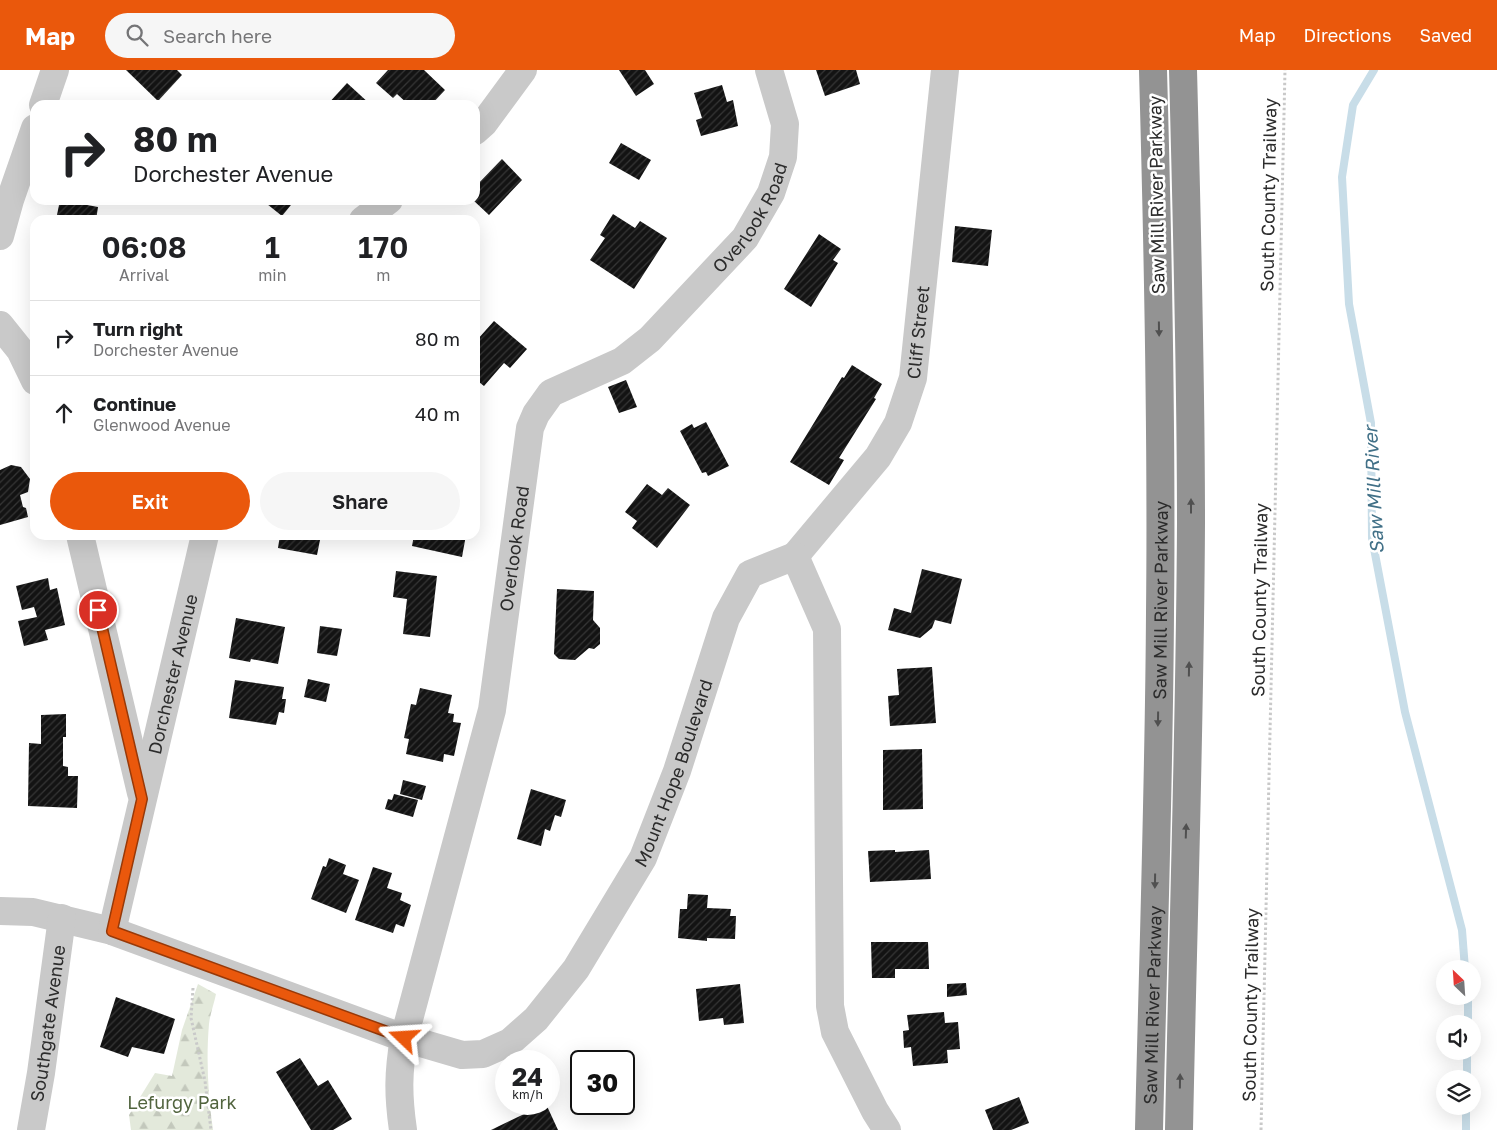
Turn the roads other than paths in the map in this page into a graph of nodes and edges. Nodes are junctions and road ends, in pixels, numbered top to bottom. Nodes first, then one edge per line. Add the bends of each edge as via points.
1 (55, 70) edge
2 (523, 70) edge
3 (769, 70) edge
4 (945, 70) edge
5 (1153, 70) edge
6 (1183, 70) edge
7 (45, 100) edge
8 (480, 127) edge
9 (30, 142) edge
10 (382, 205) edge
11 (370, 215) edge
12 (0, 236) edge
13 (0, 326) edge
14 (30, 371) edge
15 (81, 540) edge
16 (204, 540) edge
17 (795, 556) junction
18 (142, 799) junction
19 (0, 911) edge
20 (62, 918) junction
21 (112, 931) junction
22 (404, 1038) junction
23 (31, 1130) edge
24 (403, 1130) edge
25 (887, 1130) edge
26 (1149, 1130) edge
27 (1179, 1130) edge

1 - 7 street
2 - 8 street
3 - 22 street, Overlook Road via 785,124 784,157 771,193 745,238 650,339 622,361 551,393 530,428 492,710
4 - 17 street, Cliff Street via 912,378 907,396 898,423 878,458
5 -> 26 highway, Saw Mill River Parkway via 1161,524
27 -> 6 highway, Saw Mill River Parkway via 1191,528
9 - 12 street
10 - 11 street
13 - 14 street via 20,350
15 - 18 street
16 - 18 street, Dorchester Avenue
17 - 22 street, Mount Hope Boulevard via 750,574 726,618 677,771 643,858 576,969 536,1019 510,1042 483,1054 462,1055
17 - 25 street via 827,629 830,1006 835,1032
18 - 21 street, Dorchester Avenue
19 - 20 street, Mount Hope Boulevard via 34,912
20 - 21 street, Mount Hope Boulevard
20 - 23 street, Southgate Avenue
21 - 22 street, Mount Hope Boulevard
22 - 24 street, Overlook Road via 399,1068

